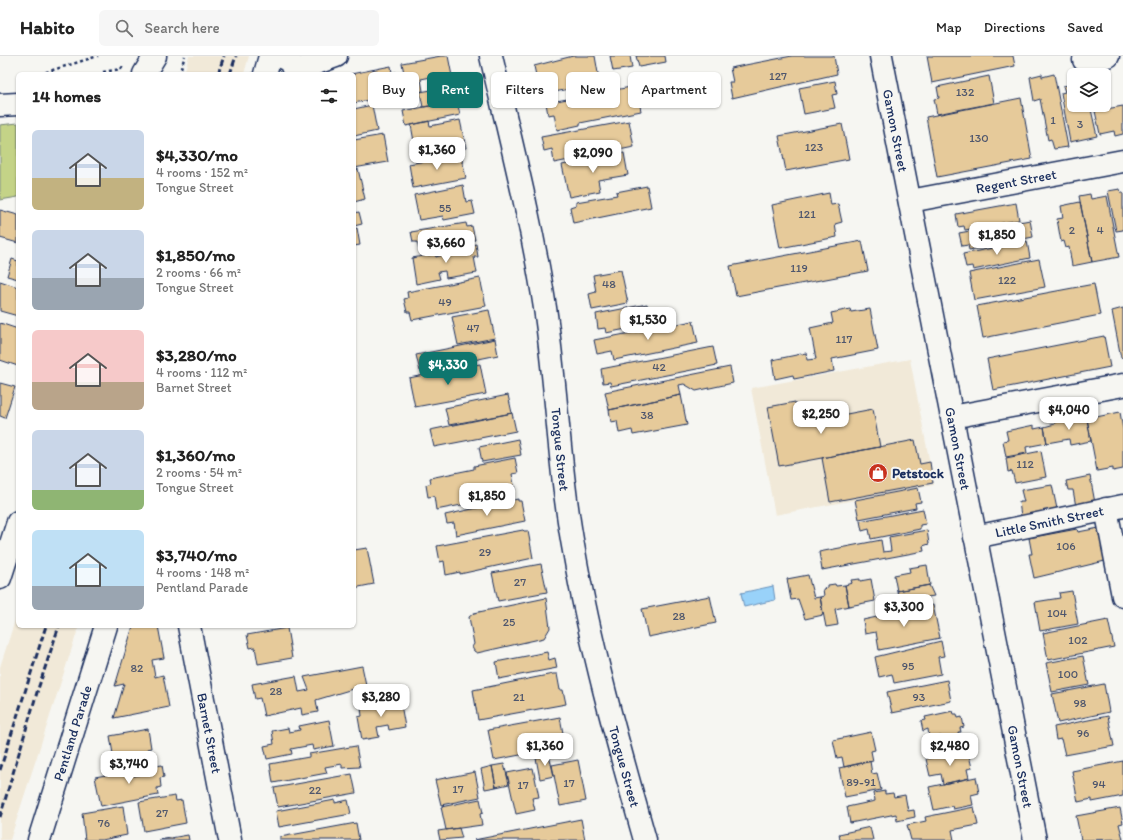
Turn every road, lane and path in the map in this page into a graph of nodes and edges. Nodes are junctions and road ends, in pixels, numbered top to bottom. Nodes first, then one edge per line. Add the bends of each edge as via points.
1 (98, 56) edge
2 (155, 56) edge
3 (162, 56) edge
4 (185, 56) edge
5 (270, 56) edge
6 (279, 56) edge
7 (336, 56) edge
8 (491, 56) edge
9 (881, 56) edge
10 (1108, 56) edge
11 (1084, 60) dead end
12 (126, 62) dead end
13 (46, 72) edge
14 (103, 72) dead end
15 (145, 72) edge
16 (160, 72) edge
17 (179, 72) edge
18 (266, 72) edge
19 (295, 72) edge
20 (297, 72) edge
21 (16, 104) edge
22 (0, 105) edge
23 (1123, 160) edge
24 (910, 201) junction
25 (1123, 385) edge
26 (952, 417) junction
27 (1115, 507) edge
28 (16, 528) edge
29 (975, 536) junction
30 (0, 578) edge
31 (1123, 596) edge
32 (105, 628) edge
33 (189, 628) edge
34 (39, 840) edge
35 (230, 840) edge
36 (645, 840) edge
37 (1035, 840) edge

1 - 13 path
2 - 15 street
3 - 16 street
4 - 17 path
5 - 18 street
6 - 19 street via 290,62
7 - 20 street
8 - 36 street, Tongue Street via 528,219 544,306 553,363 573,549 588,628
9 - 24 street, Gamon Street
10 - 11 street
12 - 14 path via 121,69
21 - 22 street
23 - 24 street, Regent Street
24 - 26 street, Gamon Street
25 - 26 street
26 - 29 street, Gamon Street
27 - 29 street, Little Smith Street
27 - 31 street
28 - 30 street
29 - 37 street, Gamon Street
32 - 34 street, Pentland Parade
33 - 35 street, Barnet Street

